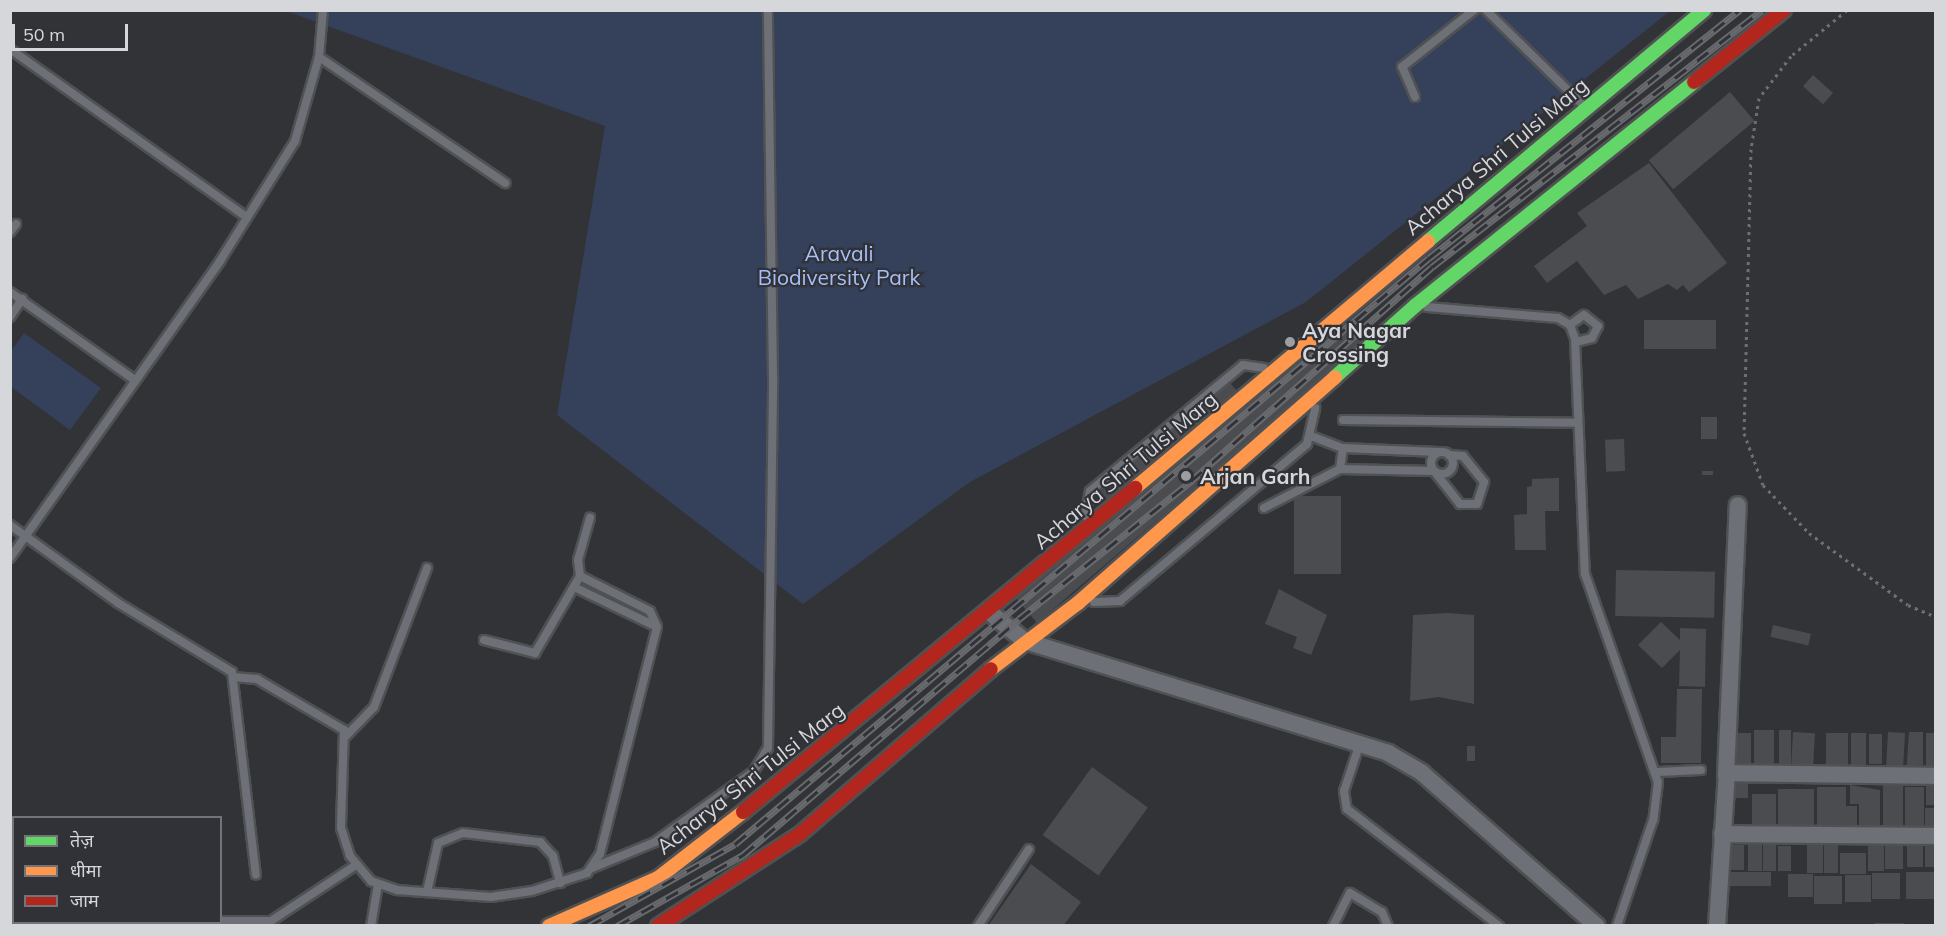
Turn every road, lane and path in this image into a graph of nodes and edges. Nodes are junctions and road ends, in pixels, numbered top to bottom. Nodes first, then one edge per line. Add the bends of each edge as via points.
1 (323, 10) edge
2 (768, 10) edge
3 (1474, 10) edge
4 (1486, 10) edge
5 (1704, 10) edge
6 (1784, 10) edge
7 (1847, 10) edge
8 (10, 48) edge
9 (319, 57) junction
10 (1415, 97) dead end
11 (1587, 109) junction
12 (505, 183) dead end
13 (246, 217) junction
14 (16, 224) dead end
15 (10, 232) edge
16 (10, 292) edge
17 (22, 299) junction
18 (1416, 305) junction
19 (10, 317) edge
20 (1570, 325) junction
21 (1576, 342) junction
22 (1276, 369) junction
23 (132, 378) junction
24 (1318, 394) junction
25 (1343, 420) dead end
26 (1577, 423) junction
27 (1311, 436) junction
28 (1343, 448) junction
29 (1438, 452) junction
30 (1449, 455) junction
31 (1340, 469) junction
32 (1434, 471) junction
33 (1738, 505) dead end
34 (1264, 508) dead end
35 (590, 518) dead end
36 (10, 525) edge
37 (1082, 534) junction
38 (26, 536) junction
39 (10, 558) edge
40 (427, 568) dead end
41 (580, 576) junction
42 (574, 587) junction
43 (1078, 603) junction
44 (988, 611) junction
45 (1935, 617) edge
46 (657, 627) junction
47 (484, 640) dead end
48 (1025, 641) junction
49 (233, 677) junction
50 (346, 736) junction
51 (1360, 743) junction
52 (1701, 770) dead end
53 (1657, 772) junction
54 (1726, 775) junction
55 (1935, 776) edge
56 (1722, 834) junction
57 (1935, 836) edge
58 (1029, 849) dead end
59 (356, 865) junction
60 (592, 868) junction
61 (256, 875) dead end
62 (560, 883) junction
63 (378, 884) junction
64 (427, 892) junction
65 (222, 921) edge
66 (370, 926) edge
67 (549, 926) edge
68 (658, 926) edge
69 (978, 926) edge
70 (1333, 926) edge
71 (1388, 926) edge
72 (1499, 926) edge
73 (1597, 926) edge
74 (1617, 926) edge
75 (1717, 926) edge

1 - 9 lane
2 - 60 lane via 773,366 768,748 754,771 655,842
3 - 10 lane via 1402,67
4 - 11 lane
5 - 11 highway, Acharya Shri Tulsi Marg
6 - 18 highway
7 - 45 path via 1791,57 1759,98 1751,149 1744,433 1762,485 1809,533 1908,605
8 - 13 lane
9 - 12 lane
9 - 13 lane via 300,131
11 - 22 highway, Acharya Shri Tulsi Marg
13 - 23 lane
14 - 15 lane
16 - 17 lane
17 - 19 lane
17 - 23 lane
18 - 20 lane via 1538,315
18 - 24 highway
20 - 21 lane
20 - 21 lane via 1584,315 1596,321 1596,335
21 - 26 lane
22 - 37 highway, Acharya Shri Tulsi Marg
22 - 37 lane via 1243,365 1089,491
23 - 38 lane
24 - 27 lane
24 - 43 highway
25 - 26 lane
26 - 53 lane via 1588,588
27 - 28 lane
27 - 43 lane via 1119,601
28 - 29 lane
28 - 31 lane
29 - 30 lane
29 - 32 lane via 1431,460
30 - 32 lane via 1450,471
30 - 32 lane via 1463,456 1484,482 1477,504 1460,504
31 - 32 lane
31 - 34 lane
33 - 54 street
35 - 41 lane via 578,560
36 - 38 lane
37 - 44 highway, Acharya Shri Tulsi Marg
38 - 39 lane
38 - 49 lane via 153,626 223,663
40 - 50 lane via 374,706
41 - 42 lane
41 - 46 lane via 650,611
42 - 46 lane
42 - 47 lane via 535,652
43 - 48 highway
44 - 48 street
44 - 67 highway, Acharya Shri Tulsi Marg via 658,878
46 - 60 lane via 620,783
48 - 51 street
48 - 68 highway via 800,834
49 - 50 lane via 257,678 328,717
49 - 61 lane
50 - 59 lane via 339,814 345,845
51 - 72 lane via 1344,792 1347,809
51 - 73 street via 1422,773
52 - 53 lane
53 - 74 lane via 1653,820
54 - 55 street
54 - 56 street
56 - 57 street
56 - 75 street
58 - 69 lane
59 - 63 lane
59 - 65 lane via 271,921
60 - 62 lane
62 - 64 lane via 491,897
62 - 64 lane via 553,856 540,842 463,833 438,843
63 - 64 lane
63 - 66 lane
70 - 71 lane via 1350,893 1382,912

